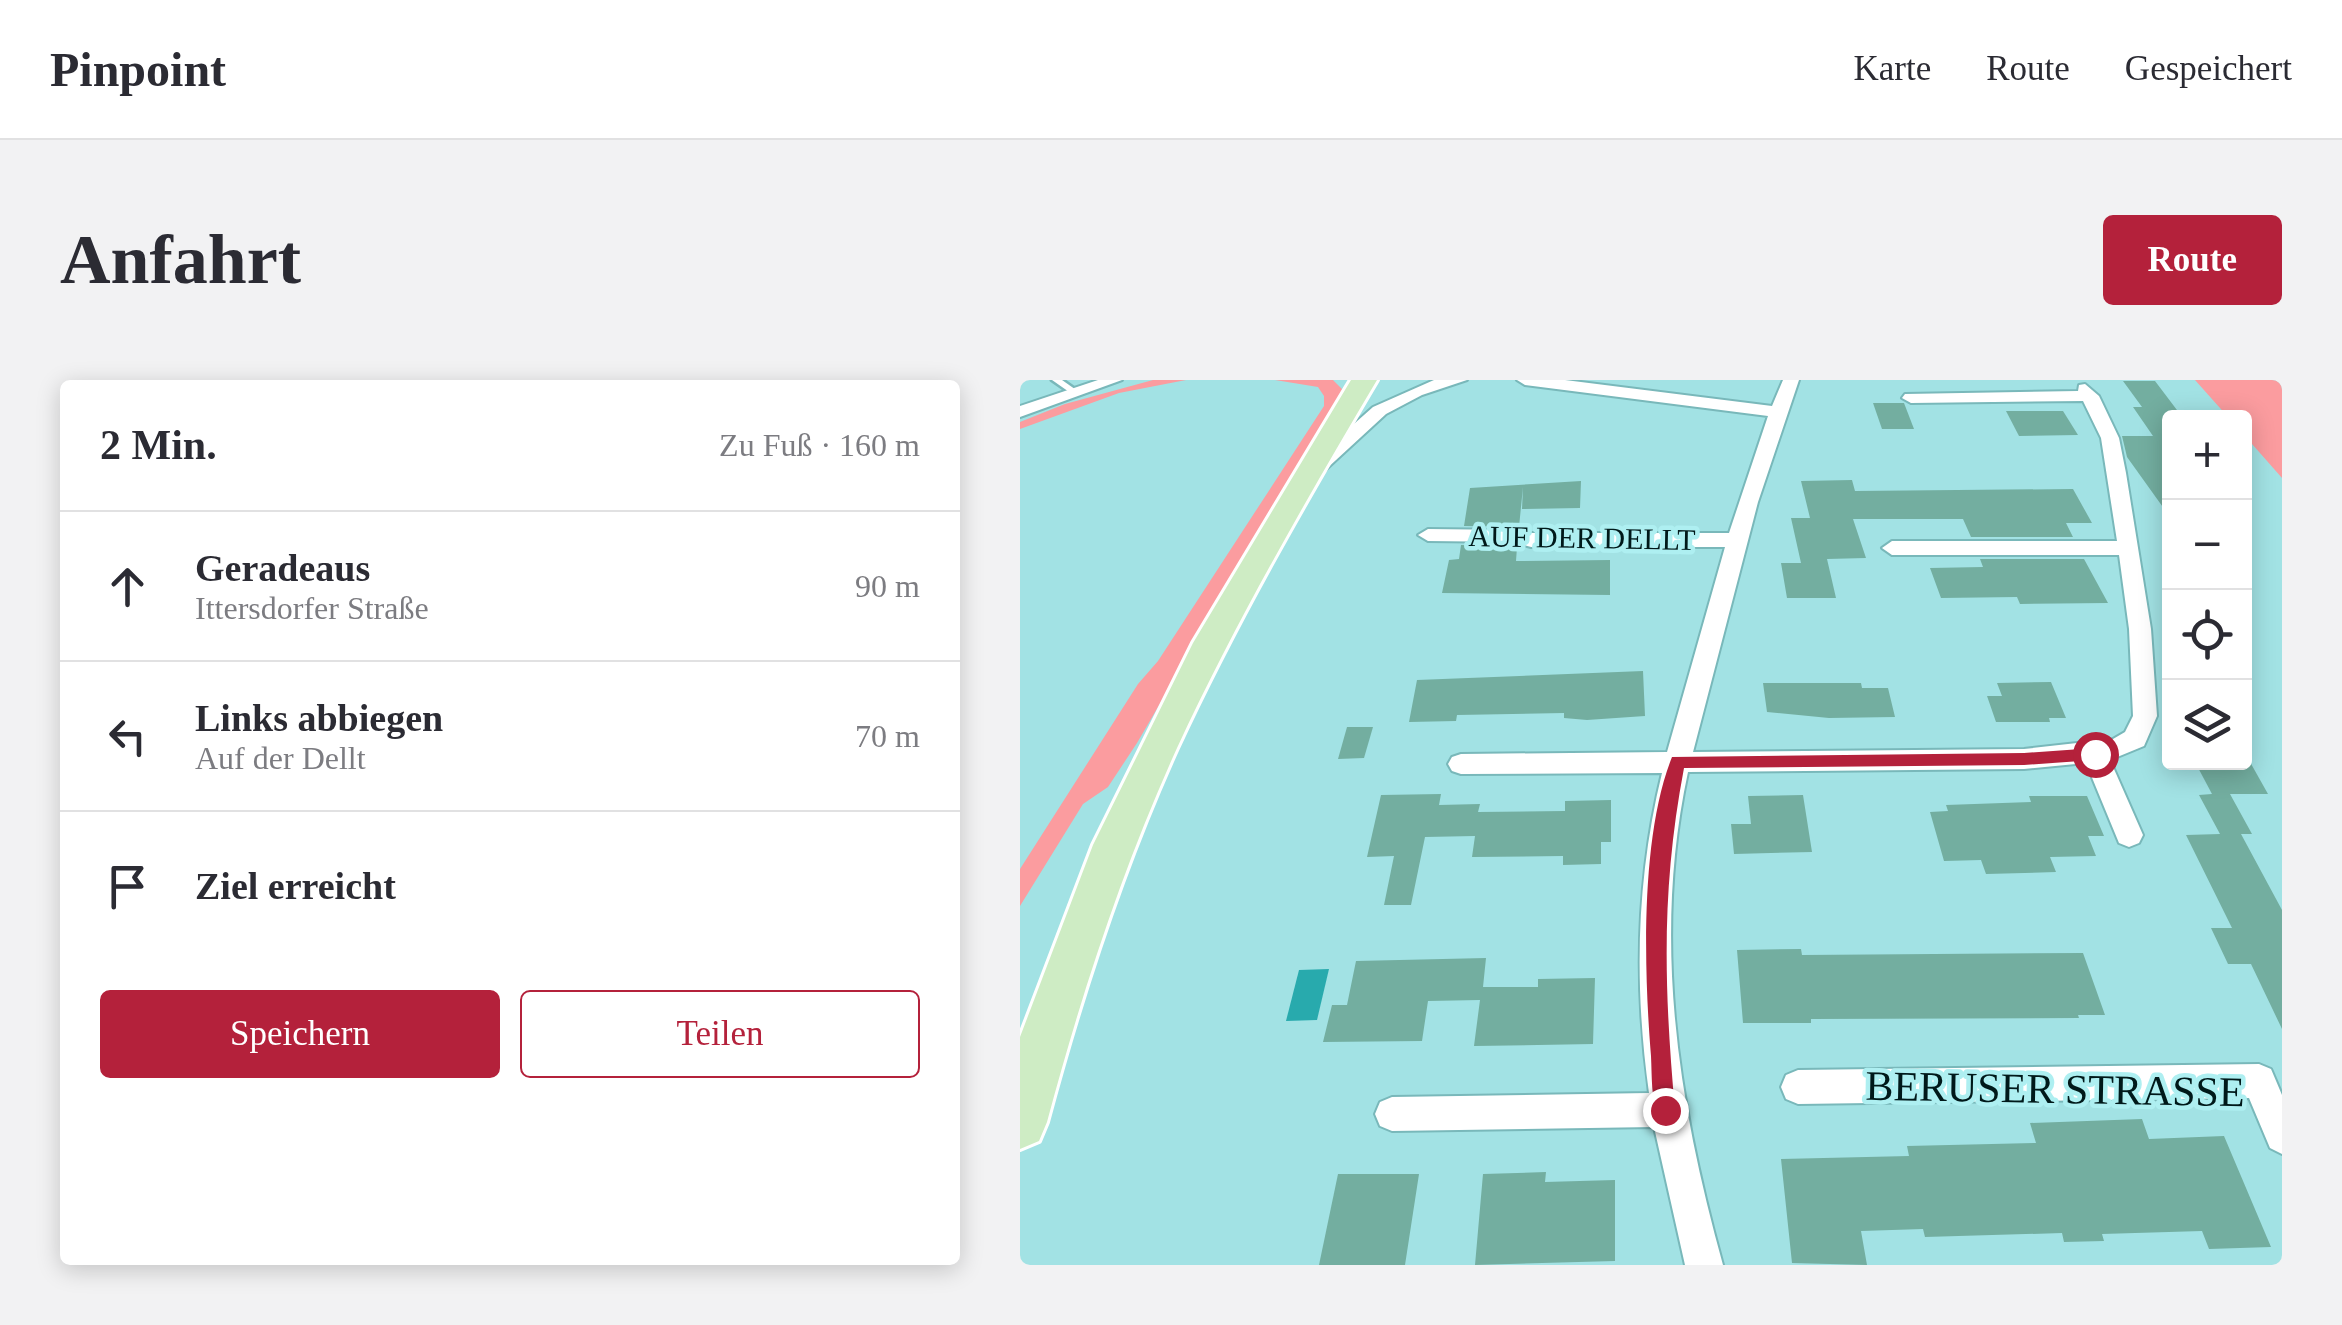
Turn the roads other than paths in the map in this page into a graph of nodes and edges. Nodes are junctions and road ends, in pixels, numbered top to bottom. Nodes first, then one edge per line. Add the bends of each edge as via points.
1 (1056, 380) edge
2 (1114, 380) edge
3 (1364, 380) edge
4 (1459, 380) edge
5 (1526, 380) edge
6 (1075, 392) junction
7 (1781, 394) edge
8 (1911, 398) dead end
9 (1020, 412) edge
10 (1301, 483) junction
11 (1428, 535) dead end
12 (1737, 540) junction
13 (1892, 548) dead end
14 (2128, 548) junction
15 (2095, 754) junction
16 (1677, 762) junction
17 (1461, 764) dead end
18 (2129, 834) dead end
19 (1798, 1087) dead end
20 (1665, 1110) junction
21 (1392, 1114) dead end
22 (1020, 1122) edge
23 (2282, 1136) edge
24 (1704, 1265) edge

1 - 6 lane
2 - 6 street
3 - 10 main road
4 - 10 street via 1418,388 1374,410
5 - 7 street, AUF DER DELLT
6 - 9 street
7 - 12 street, AUF DER DELLT
8 - 14 street via 2088,393 2110,438
10 - 22 main road via 1132,805
11 - 12 street, AUF DER DELLT
12 - 16 street, AUF DER DELLT
13 - 14 street
14 - 15 street via 2145,716 2135,738
15 - 16 street
15 - 18 street
16 - 17 street
16 - 20 street, AUF DER DELLT via 1655,922
19 - 23 street, BERUSER STRASSE via 2259,1081
20 - 21 street
20 - 24 street, AUF DER DELLT

